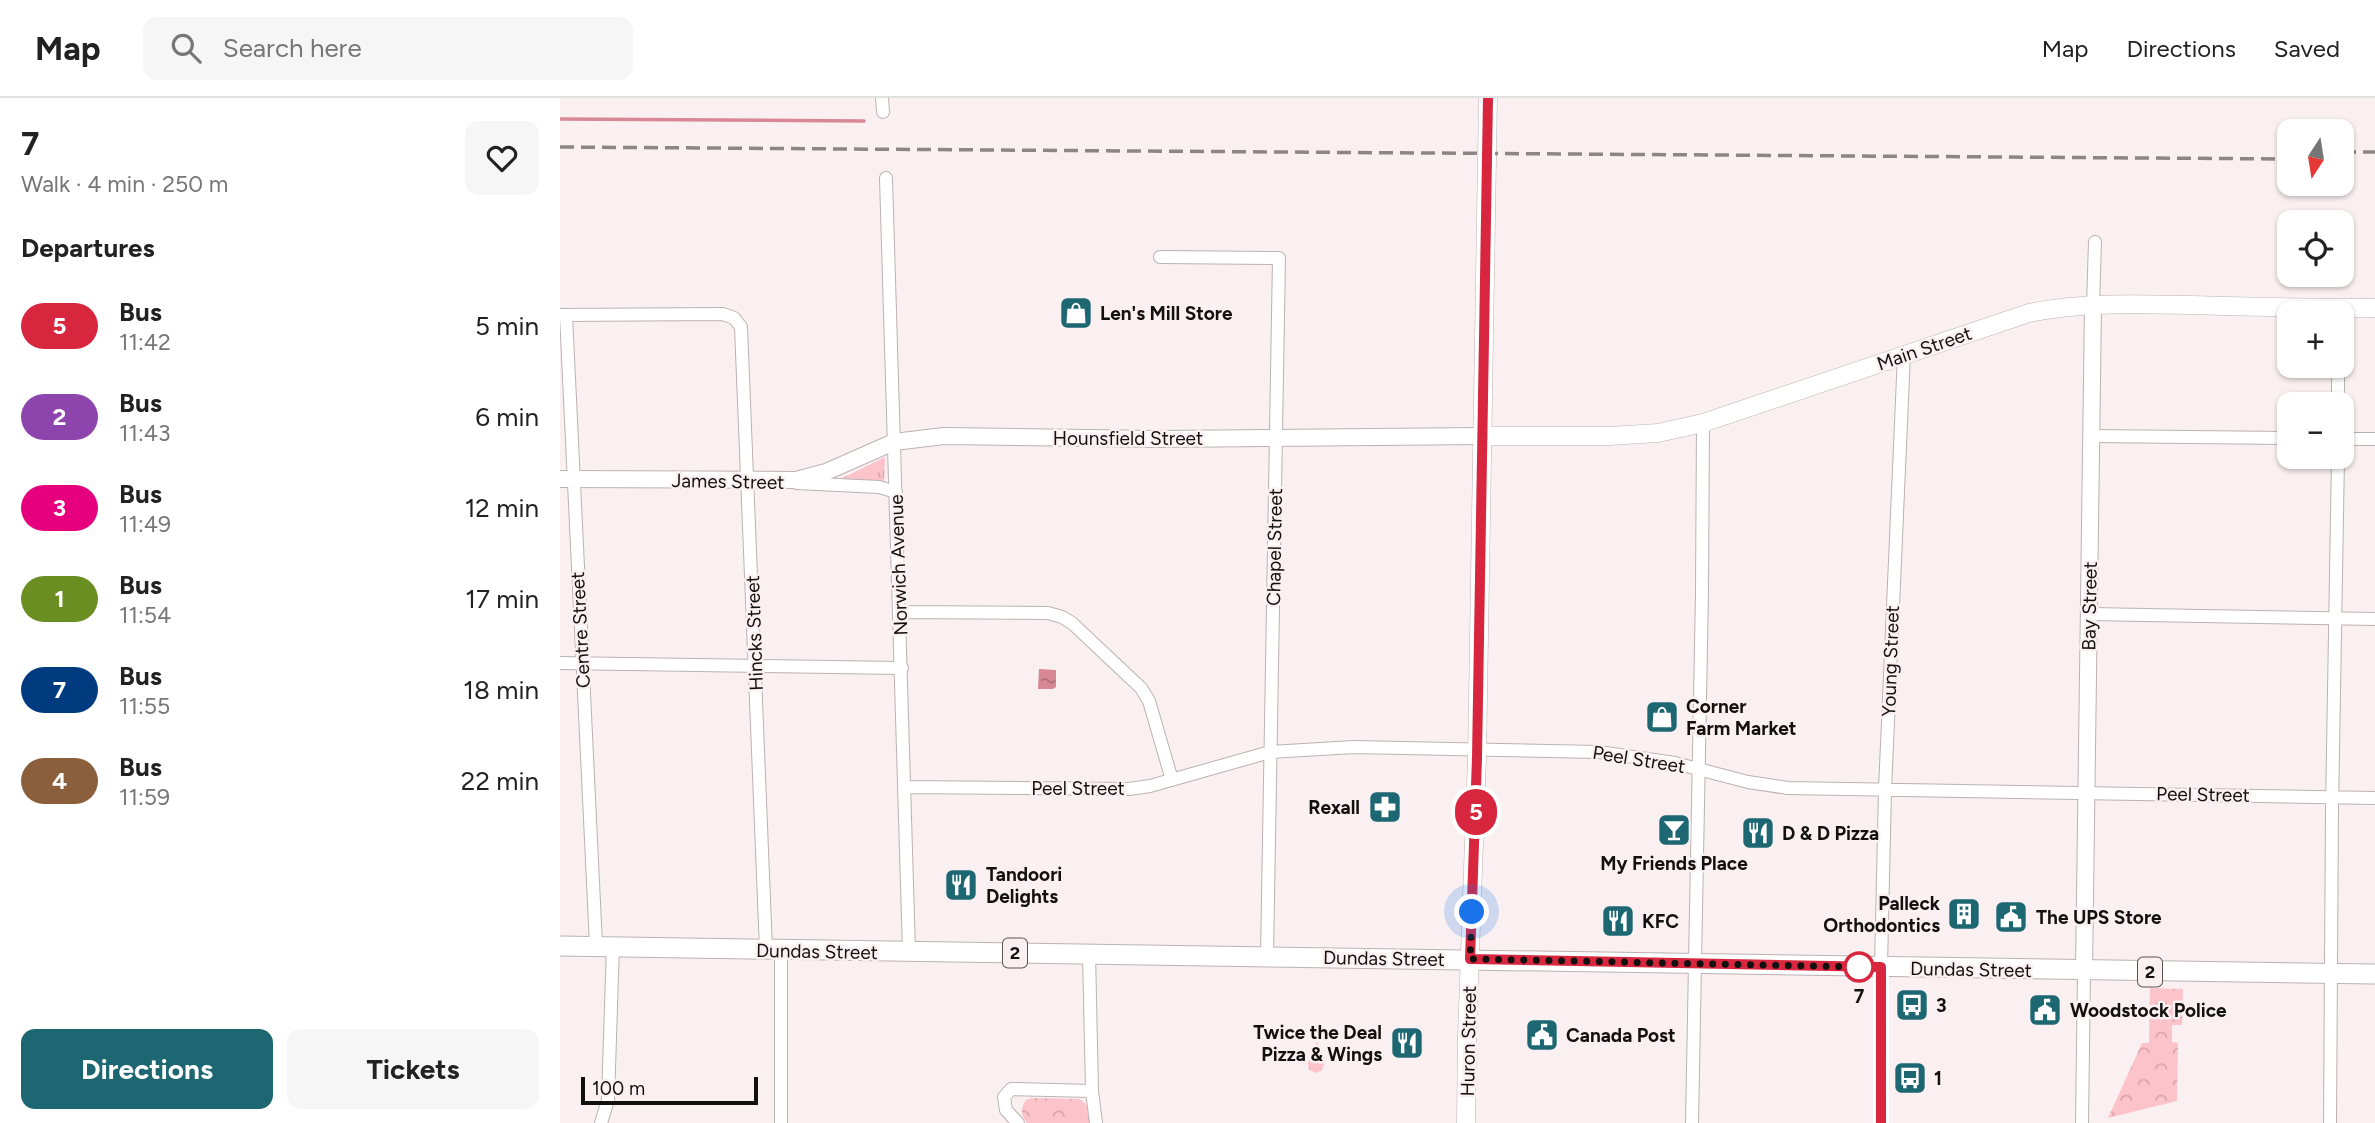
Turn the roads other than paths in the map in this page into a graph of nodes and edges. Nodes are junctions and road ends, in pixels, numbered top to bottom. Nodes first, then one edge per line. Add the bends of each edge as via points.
1 (882, 98) edge
2 (1488, 98) edge
3 (883, 112) dead end
4 (886, 178) dead end
5 (2095, 242) dead end
6 (1160, 257) dead end
7 (2093, 305) junction
8 (2375, 308) edge
9 (2277, 310) edge
10 (2354, 310) edge
11 (563, 315) edge
12 (1904, 354) junction
13 (1703, 423) junction
14 (1481, 436) junction
15 (2091, 436) junction
16 (1275, 437) junction
17 (2277, 438) edge
18 (2354, 439) edge
19 (2375, 439) edge
20 (894, 442) junction
21 (2338, 469) edge
22 (566, 479) edge
23 (748, 480) junction
24 (783, 481) junction
25 (896, 492) junction
26 (901, 612) junction
27 (2089, 614) junction
28 (2334, 619) junction
29 (2375, 619) edge
30 (560, 663) edge
31 (582, 663) junction
32 (755, 667) junction
33 (901, 668) junction
34 (1477, 749) junction
35 (1270, 752) junction
36 (1699, 769) junction
37 (1172, 780) junction
38 (906, 787) junction
39 (1885, 790) junction
40 (2086, 793) junction
41 (2332, 797) junction
42 (2375, 798) edge
43 (604, 945) junction
44 (560, 946) edge
45 (774, 950) junction
46 (909, 952) junction
47 (1089, 953) junction
48 (1267, 956) junction
49 (1470, 959) junction
50 (1695, 965) junction
51 (1881, 967) junction
52 (2084, 971) junction
53 (2332, 974) junction
54 (2375, 974) edge
55 (1092, 1091) junction
56 (601, 1123) edge
57 (781, 1123) edge
58 (1018, 1123) edge
59 (1096, 1123) edge
60 (1466, 1123) edge
61 (1692, 1123) edge
62 (2082, 1123) edge
63 (2330, 1123) edge

1 - 3 street
2 - 14 main road, Huron Street
4 - 20 street, Norwich Avenue
5 - 7 street, Bay Street
6 - 16 street, Chapel Street via 1279,258
7 - 9 main road, Main Street
7 - 12 main road, Main Street via 2029,313
7 - 15 street, Bay Street
8 - 10 main road, Main Street
11 - 22 street, Centre Street
11 - 23 street, Hincks Street via 723,314 734,318 743,339
12 - 13 main road, Main Street
12 - 39 street, Young Street
13 - 14 main road, Main Street via 1658,433
13 - 36 street
14 - 16 street, Hounsfield Street
14 - 34 main road, Huron Street
15 - 17 street
15 - 27 street, Bay Street
16 - 20 street, Hounsfield Street via 944,436
16 - 35 street, Chapel Street
18 - 19 street
20 - 24 street, Hounsfield Street via 826,472
20 - 25 street, Norwich Avenue
21 - 28 street
22 - 23 street, James Street
22 - 31 street, Centre Street
23 - 24 street, James Street
23 - 32 street, Hincks Street
24 - 25 street, James Street
25 - 26 street, Norwich Avenue
26 - 33 street, Norwich Avenue
26 - 37 street via 1048,613 1072,623 1141,688 1152,709
27 - 28 street
27 - 40 street, Bay Street
28 - 29 street
28 - 41 street
30 - 31 street
31 - 32 street
31 - 43 street, Centre Street
32 - 33 street
32 - 45 street, Hincks Street
33 - 38 street, Norwich Avenue
34 - 35 street, Peel Street via 1354,747
34 - 36 street, Peel Street via 1599,752
34 - 49 main road, Huron Street
35 - 37 street, Peel Street
35 - 48 street, Chapel Street
36 - 39 street, Peel Street via 1768,786
36 - 50 street
37 - 38 street, Peel Street via 1113,790
38 - 46 street, Norwich Avenue
39 - 40 street, Peel Street
39 - 51 street, Young Street
40 - 41 street, Peel Street
40 - 52 street, Bay Street
41 - 42 street, Peel Street
41 - 53 street
43 - 44 main road, Dundas Street / 2
43 - 45 main road, Dundas Street / 2
43 - 56 street, Centre Street via 608,1100
45 - 46 main road, Dundas Street / 2
45 - 57 street, Hincks Street
46 - 47 main road, Dundas Street / 2
47 - 48 main road, Dundas Street / 2
47 - 55 street
48 - 49 main road, Dundas Street / 2
49 - 50 main road, Dundas Street / 2
49 - 60 main road, Huron Street
50 - 51 main road, Dundas Street / 2
50 - 61 street
51 - 52 main road, Dundas Street / 2
52 - 53 main road, Dundas Street / 2
52 - 62 street
53 - 54 main road, Dundas Street / 2
53 - 63 street
55 - 58 street via 1011,1089 1004,1105
55 - 59 street

